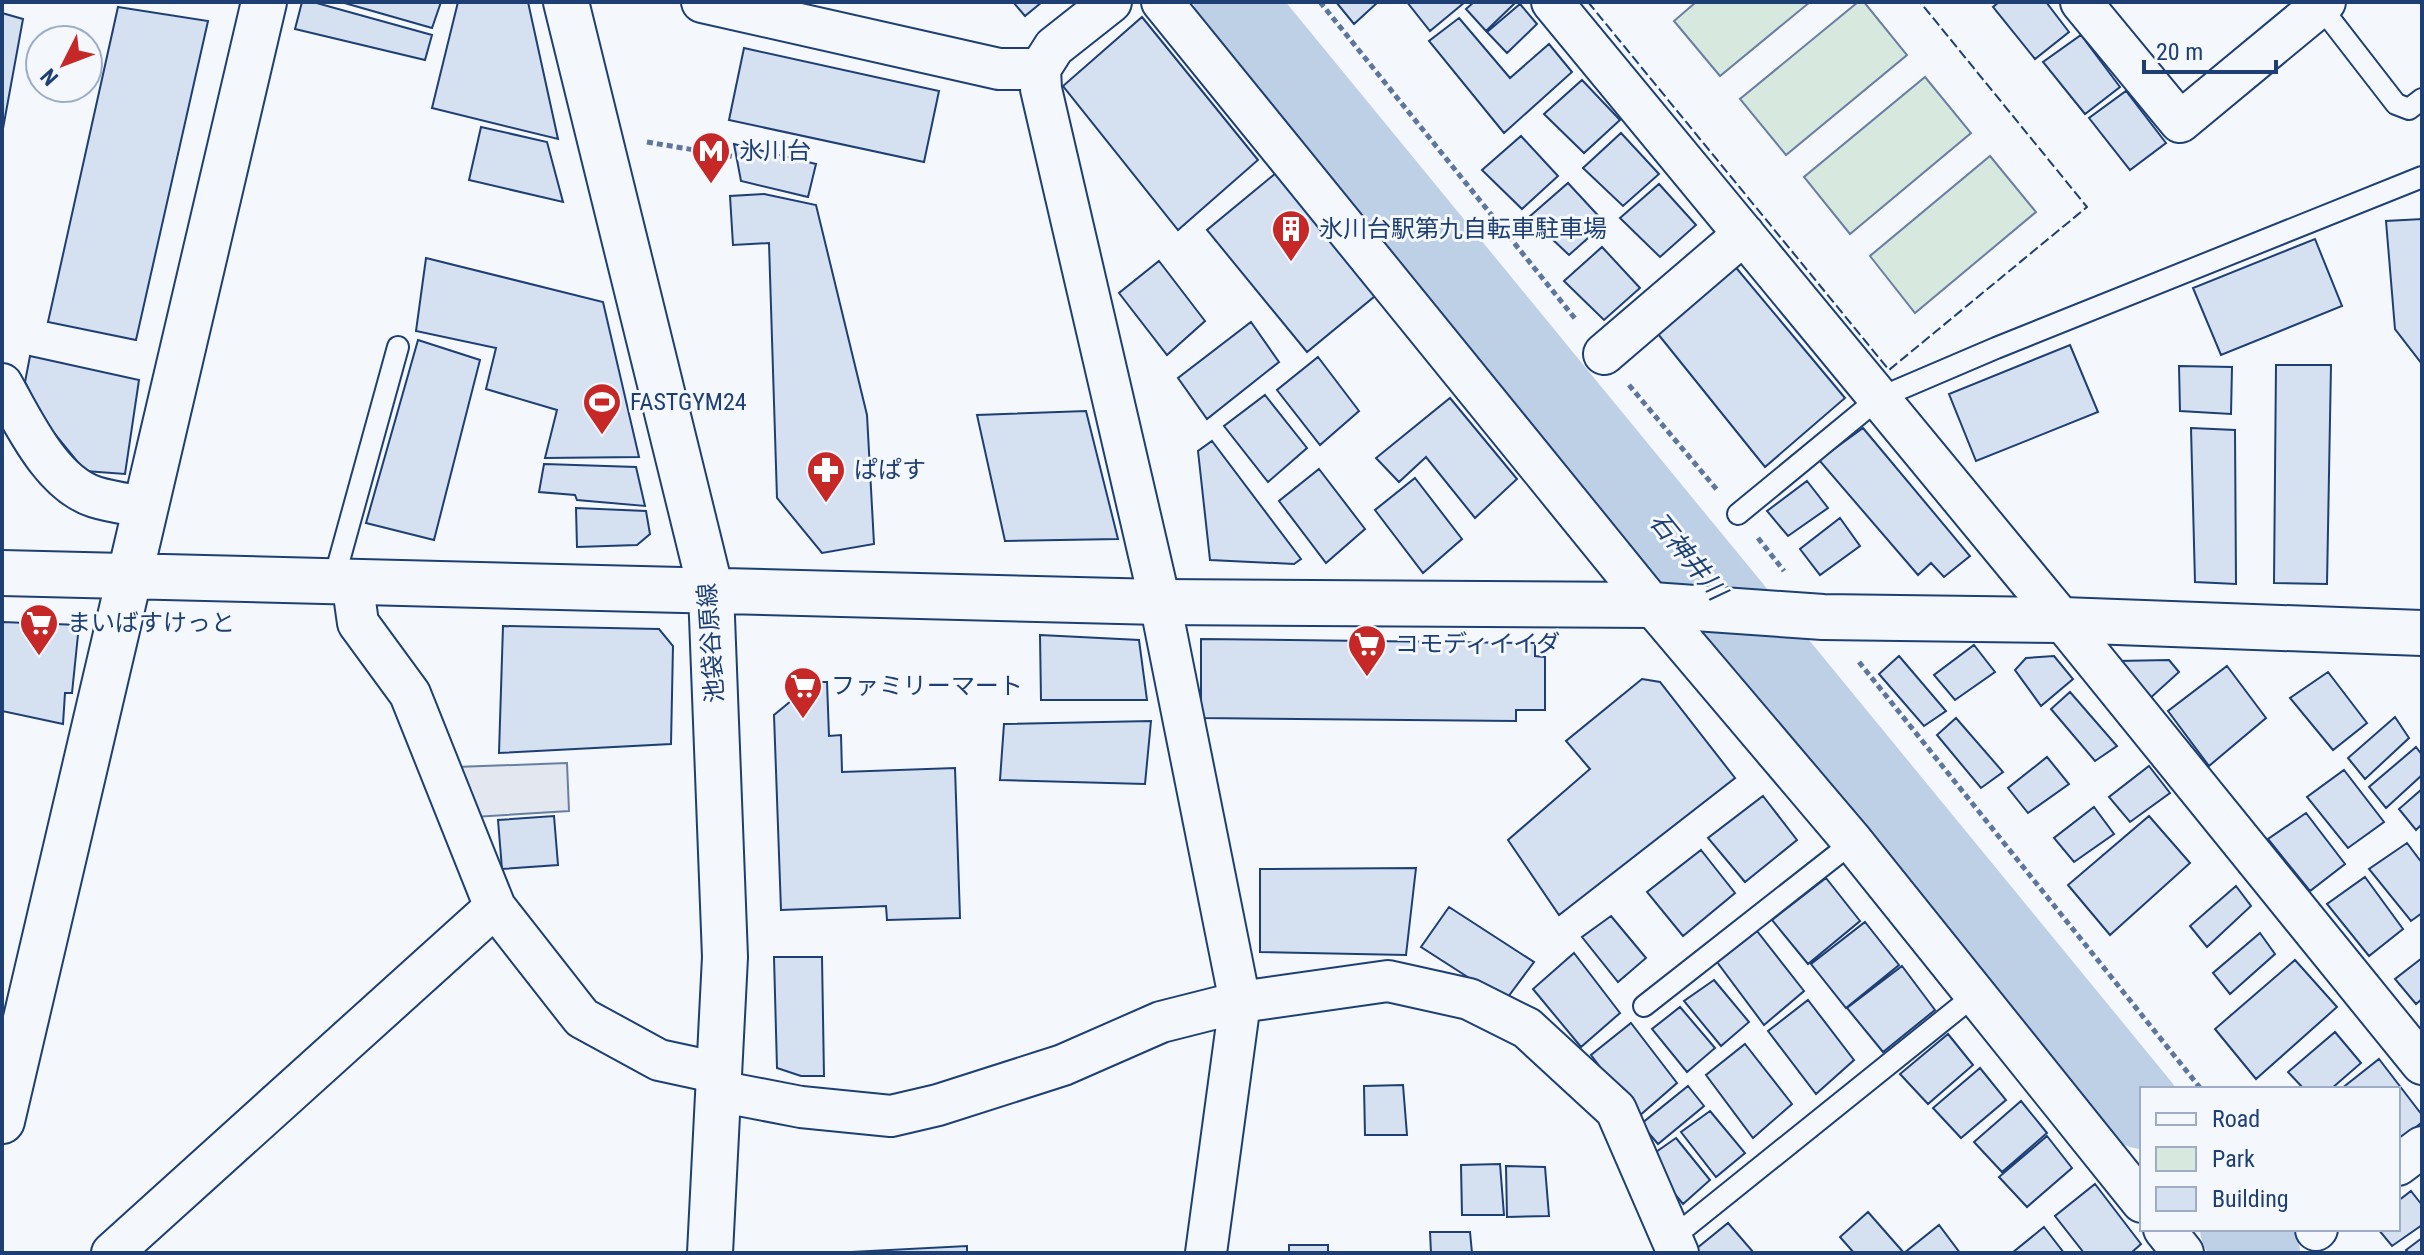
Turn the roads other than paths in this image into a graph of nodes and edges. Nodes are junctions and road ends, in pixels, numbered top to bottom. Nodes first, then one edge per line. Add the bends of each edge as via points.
1 (264, 2) edge
2 (566, 2) edge
3 (702, 2) edge
4 (1111, 2) edge
5 (1162, 2) edge
6 (1552, 2) edge
7 (2081, 2) edge
8 (2322, 4) edge
9 (1040, 69) junction
10 (2422, 99) edge
11 (2422, 177) edge
12 (1744, 234) junction
13 (398, 347) dead end
14 (1604, 354) road end
15 (2, 384) edge
16 (1879, 398) junction
17 (144, 507) junction
18 (1738, 514) road end
19 (2, 573) edge
20 (130, 576) junction
21 (343, 580) junction
22 (711, 591) junction
23 (1160, 602) junction
24 (1652, 605) junction
25 (2062, 620) junction
26 (2422, 633) edge
27 (1853, 842) junction
28 (495, 907) junction
29 (1976, 994) junction
30 (1240, 1002) junction
31 (1644, 1006) dead end
32 (2422, 1064) edge
33 (718, 1082) junction
34 (2, 1121) edge
35 (2422, 1147) edge
36 (2400, 1164) edge
37 (2140, 1199) edge
38 (2166, 1231) edge
39 (1674, 1246) edge
40 (112, 1253) edge
41 (710, 1253) edge
42 (1206, 1253) edge
43 (2183, 1253) edge

1 - 17 street
2 - 22 street, 池袋谷原線
3 - 9 street via 999,69
4 - 9 street via 1054,47
5 - 24 street
6 - 12 street
7 - 8 street via 2180,122
8 - 10 lane via 2396,104 2409,109
9 - 23 street
11 - 16 lane
12 - 14 street
12 - 16 street
13 - 21 lane
15 - 17 street via 49,461 73,487
16 - 18 lane
16 - 25 street
17 - 20 street
19 - 20 street
20 - 21 street
20 - 34 street
21 - 22 street
21 - 28 street via 358,623 410,694
22 - 23 street
22 - 33 street, 池袋谷原線 via 725,957
23 - 24 street
23 - 30 street
24 - 25 street via 1823,617
24 - 27 street
25 - 26 street
25 - 32 street
27 - 29 street
27 - 31 lane
28 - 33 street via 582,1018 659,1060
28 - 40 street
29 - 37 street
29 - 39 lane
30 - 33 street via 1161,1022 1063,1065 891,1116 801,1107
30 - 39 street via 1388,981 1469,999 1527,1028 1616,1110
30 - 42 street
33 - 41 street, 池袋谷原線
35 - 36 street
38 - 43 street

